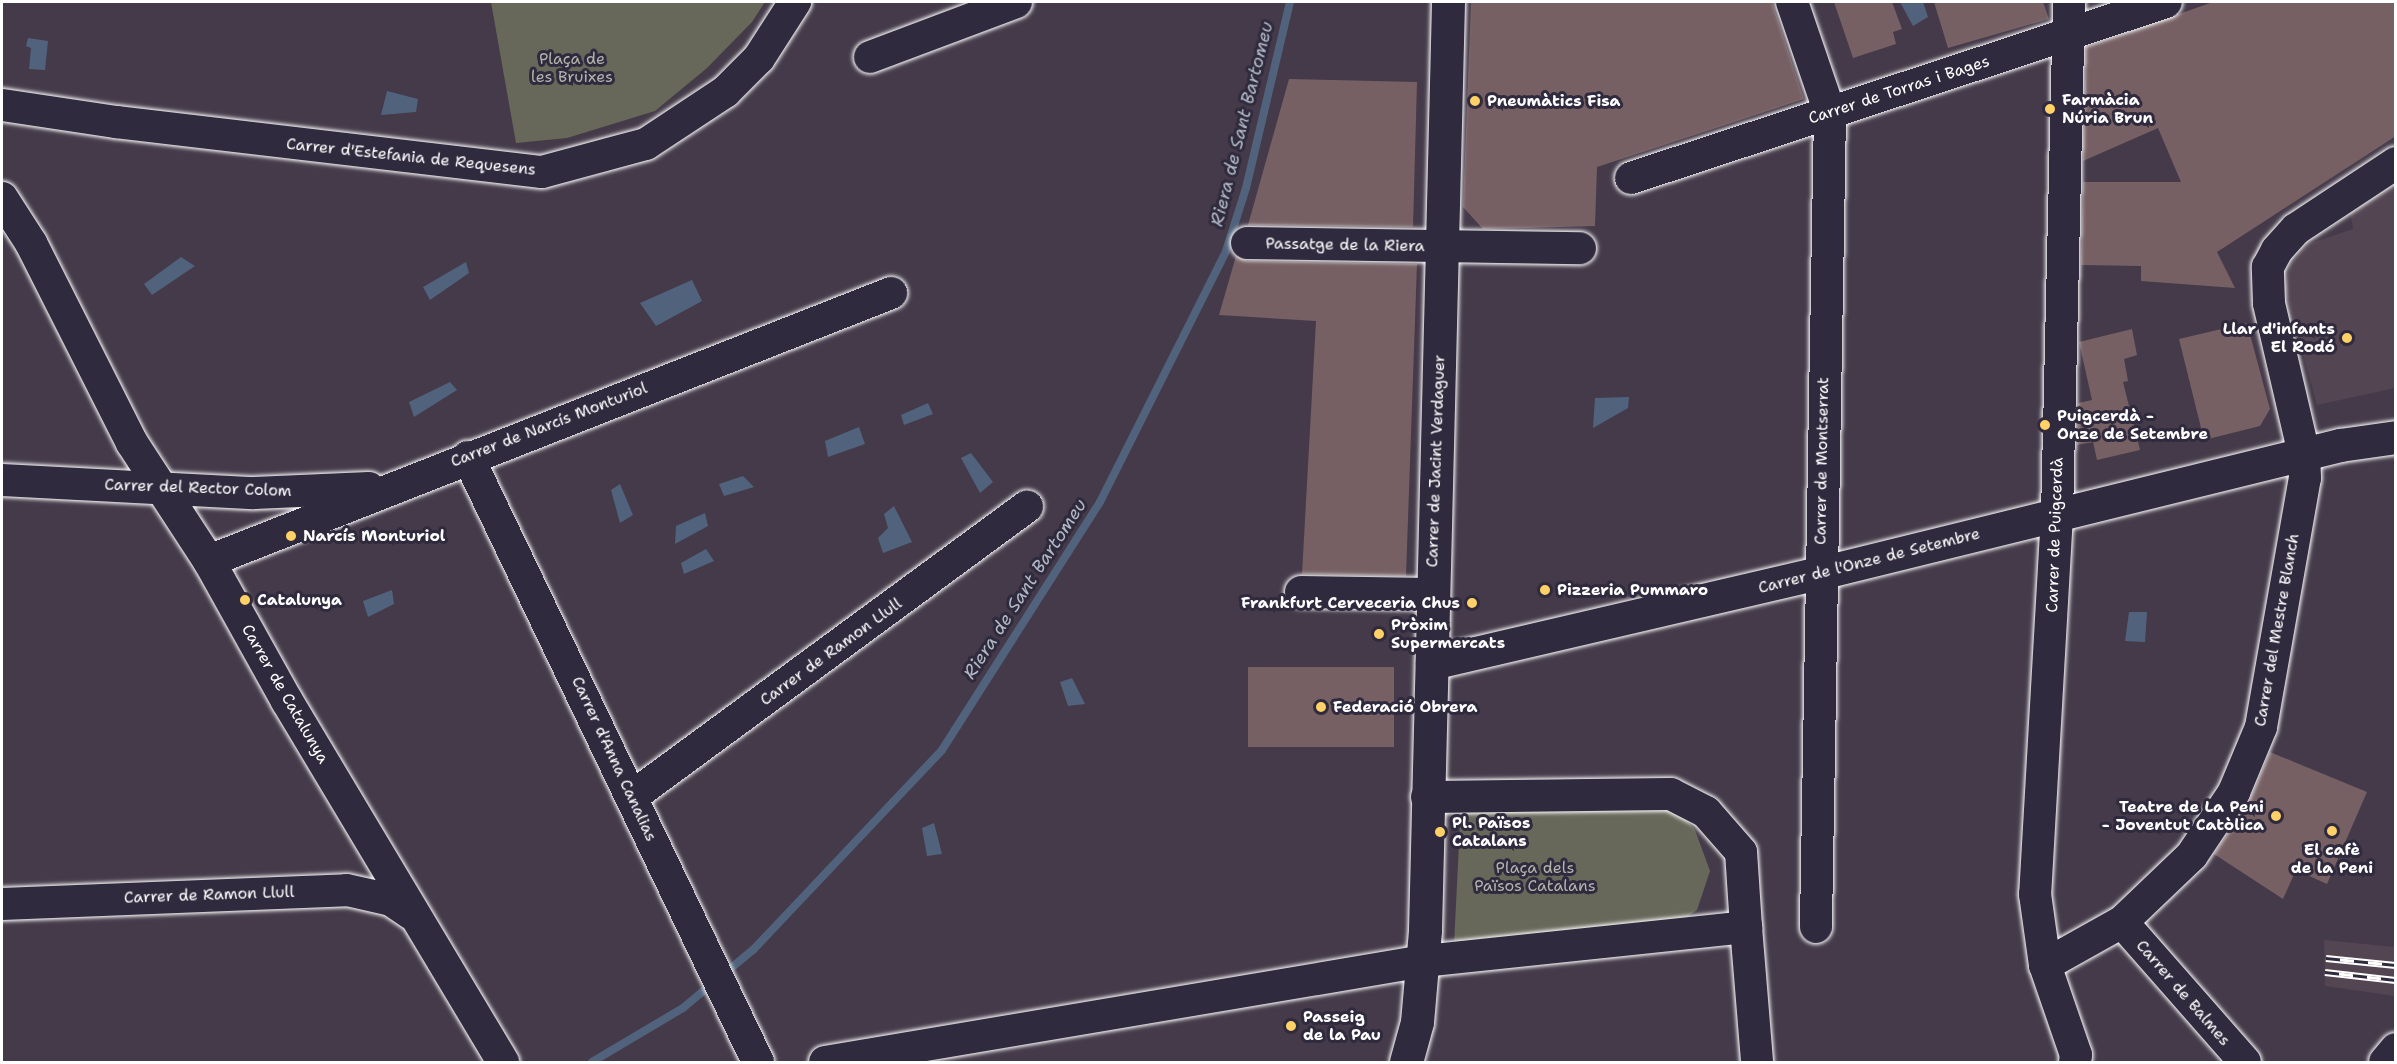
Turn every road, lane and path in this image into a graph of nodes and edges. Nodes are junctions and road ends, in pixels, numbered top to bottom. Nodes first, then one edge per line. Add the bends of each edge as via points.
1 (795, 2) edge
2 (1016, 2) edge
3 (1448, 2) edge
4 (1792, 2) edge
5 (2166, 2) edge
6 (2068, 12) edge
7 (870, 57) dead end
8 (2, 105) edge
9 (1830, 113) junction
10 (2396, 163) edge
11 (1631, 178) dead end
12 (2, 198) edge
13 (1247, 243) dead end
14 (1442, 246) junction
15 (1580, 248) dead end
16 (891, 293) dead end
17 (2396, 437) edge
18 (2304, 454) junction
19 (468, 457) junction
20 (2, 480) edge
21 (394, 487) junction
22 (163, 488) junction
23 (1027, 507) dead end
24 (2057, 515) junction
25 (209, 561) junction
26 (1820, 573) junction
27 (1301, 592) dead end
28 (1432, 594) junction
29 (1432, 663) junction
30 (633, 796) junction
31 (1427, 797) junction
32 (2, 904) edge
33 (412, 914) junction
34 (2122, 922) junction
35 (1746, 927) junction
36 (1816, 927) dead end
37 (1424, 961) junction
38 (2045, 965) junction
39 (2396, 1049) edge
40 (502, 1062) edge
41 (758, 1062) edge
42 (825, 1062) edge
43 (1406, 1062) edge
44 (1757, 1062) edge
45 (2075, 1062) edge
46 (2245, 1062) edge
47 (2385, 1062) edge

1 - 8 street, Carrer d'Estefania de Requesens via 759,58 725,92 646,144 542,172
2 - 7 street
3 - 14 main road, Carrer de Jacint Verdaguer
4 - 9 street, Carrer de Montserrat
5 - 6 street, Carrer de Torras i Bages
6 - 9 street, Carrer de Torras i Bages
6 - 24 street, Carrer de Puigcerdà
9 - 11 street, Carrer de Torras i Bages
9 - 26 street, Carrer de Montserrat
10 - 18 street, Carrer del Mestre Blanch via 2296,229 2268,267 2269,303
12 - 22 street, Carrer de Catalunya via 31,243 132,443
13 - 14 street, Passatge de la Riera
14 - 15 street
14 - 28 main road, Carrer de Jacint Verdaguer
16 - 19 street, Carrer de Narcís Monturiol
17 - 18 main road, Carrer de l'Onze de Setembre
18 - 24 main road, Carrer de l'Onze de Setembre
18 - 34 street, Carrer del Mestre Blanch via 2305,478 2261,727 2234,792 2192,855
19 - 21 street, Carrer de Narcís Monturiol
19 - 30 street, Carrer d'Anna Canalias
20 - 22 street, Carrer del Rector Colom
21 - 22 street, Carrer del Rector Colom via 254,493
21 - 25 street, Carrer de Narcís Monturiol
22 - 25 street, Carrer de Catalunya
23 - 30 street, Carrer de Ramon Llull
24 - 26 main road, Carrer de l'Onze de Setembre
24 - 38 street, Carrer de Puigcerdà via 2035,894
25 - 33 street, Carrer de Catalunya
26 - 29 main road, Carrer de l'Onze de Setembre
26 - 36 street, Carrer de Montserrat
27 - 28 street
28 - 29 main road, Carrer de Jacint Verdaguer
29 - 31 main road, Carrer de Jacint Verdaguer
30 - 41 street, Carrer d'Anna Canalias via 707,961
31 - 35 street via 1671,794 1706,812 1741,852
31 - 37 main road, Carrer de Jacint Verdaguer
32 - 33 street, Carrer de Ramon Llull via 347,890 391,900
33 - 40 street, Carrer de Catalunya via 445,961
34 - 38 street, Carrer del Mestre Blanch
34 - 46 street, Carrer de Balmes
35 - 37 street
35 - 44 street
37 - 42 street
37 - 43 main road, Carrer de Jacint Verdaguer via 1417,1022
38 - 45 street, Carrer de Puigcerdà via 2076,1055
39 - 47 street

